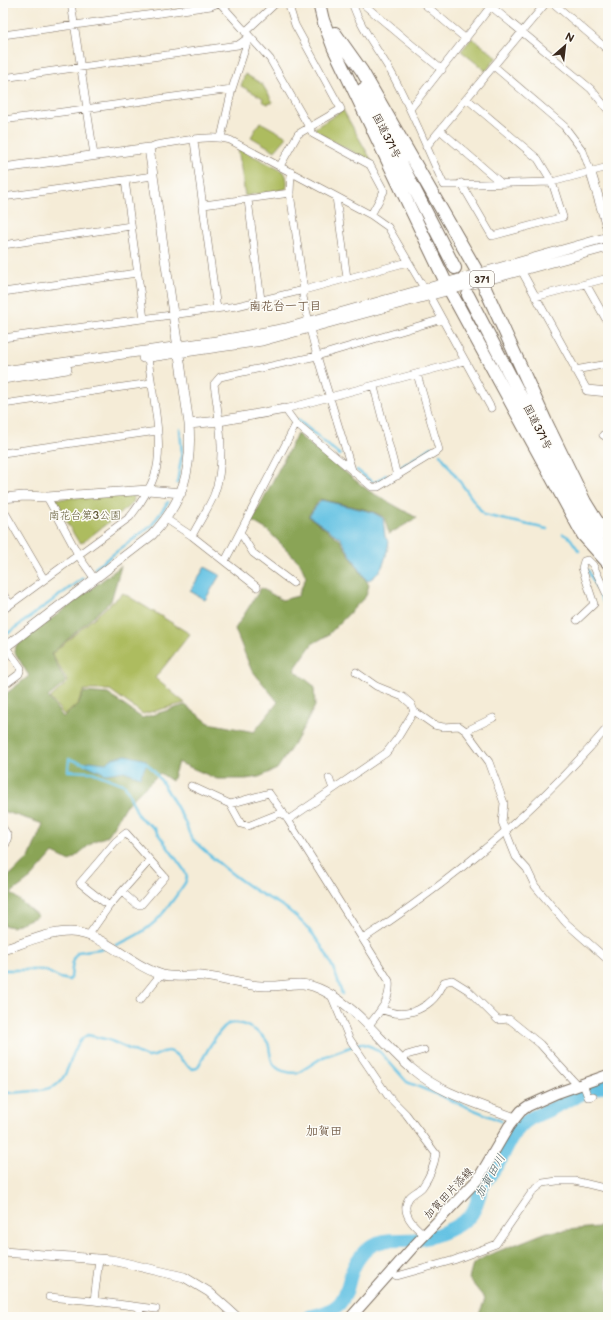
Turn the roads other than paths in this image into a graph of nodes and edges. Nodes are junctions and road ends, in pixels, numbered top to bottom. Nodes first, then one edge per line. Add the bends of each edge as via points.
1 (71, 3) edge
2 (219, 3) edge
3 (276, 3) edge
4 (288, 3) edge
5 (320, 3) edge
6 (352, 3) edge
7 (362, 3) edge
8 (423, 3) edge
9 (546, 3) edge
10 (553, 3) edge
11 (489, 5) edge
12 (75, 25) junction
13 (522, 32) junction
14 (335, 33) junction
15 (3, 35) edge
16 (247, 35) junction
17 (466, 39) junction
18 (608, 50) edge
19 (495, 67) junction
20 (82, 68) junction
21 (442, 70) junction
22 (3, 78) edge
23 (232, 89) junction
24 (467, 99) junction
25 (410, 109) junction
26 (87, 110) junction
27 (608, 110) edge
28 (3, 120) edge
29 (308, 128) junction
30 (441, 131) junction
31 (221, 138) junction
32 (194, 141) junction
33 (426, 147) junction
34 (149, 148) junction
35 (94, 154) junction
36 (280, 166) junction
37 (608, 167) edge
38 (3, 168) edge
39 (291, 172) junction
40 (591, 173) junction
41 (153, 176) junction
42 (125, 180) junction
43 (552, 182) junction
44 (501, 183) junction
45 (461, 184) junction
46 (290, 193) junction
47 (3, 197) edge
48 (336, 197) junction
49 (248, 200) junction
50 (204, 205) junction
51 (371, 215) junction
52 (131, 226) junction
53 (608, 230) edge
54 (608, 237) edge
55 (3, 245) edge
56 (608, 247) edge
57 (408, 262) junction
58 (455, 268) dead end
59 (521, 270) junction
60 (137, 273) junction
61 (480, 276) junction
62 (347, 278) junction
63 (608, 278) edge
64 (586, 284) junction
65 (448, 286) junction
66 (304, 290) junction
67 (429, 290) junction
68 (3, 292) edge
69 (468, 295) dead end
70 (535, 297) junction
71 (261, 300) junction
72 (217, 309) junction
73 (173, 316) junction
74 (144, 320) junction
75 (442, 320) junction
76 (608, 322) edge
77 (309, 325) junction
78 (3, 338) edge
79 (178, 350) junction
80 (317, 356) junction
81 (148, 357) junction
82 (464, 361) junction
83 (608, 364) edge
84 (576, 370) junction
85 (3, 371) edge
86 (417, 374) junction
87 (3, 378) edge
88 (151, 383) junction
89 (374, 387) junction
90 (587, 390) joint
91 (608, 392) edge
92 (330, 398) junction
93 (3, 404) edge
94 (491, 408) dead end
95 (285, 409) junction
96 (219, 421) junction
97 (189, 424) junction
98 (296, 424) junction
99 (157, 431) junction
100 (3, 453) edge
101 (352, 470) junction
102 (397, 476) junction
103 (148, 490) junction
104 (181, 493) junction
105 (47, 497) junction
106 (3, 498) edge
107 (3, 509) edge
108 (166, 519) junction
109 (590, 528) junction
110 (240, 532) junction
111 (608, 535) edge
112 (192, 536) junction
113 (591, 546) junction
114 (608, 546) edge
115 (79, 553) junction
116 (608, 559) edge
117 (225, 561) junction
118 (608, 563) edge
119 (608, 571) edge
120 (44, 578) junction
121 (94, 578) junction
122 (293, 583) dead end
123 (257, 587) dead end
124 (3, 594) edge
125 (608, 597) edge
126 (10, 604) junction
127 (3, 610) edge
128 (577, 620) dead end
129 (4, 646) edge
130 (356, 672) dead end
131 (3, 686) edge
132 (414, 711) junction
133 (494, 718) dead end
134 (608, 727) edge
135 (466, 731) junction
136 (329, 778) dead end
137 (191, 786) dead end
138 (333, 789) junction
139 (230, 804) junction
140 (282, 812) junction
141 (288, 820) junction
142 (3, 828) edge
143 (505, 830) junction
144 (3, 846) edge
145 (150, 860) junction
146 (122, 892) junction
147 (109, 906) junction
148 (88, 936) junction
149 (363, 939) junction
150 (3, 950) edge
151 (608, 960) edge
152 (160, 974) junction
153 (331, 996) junction
154 (140, 1000) dead end
155 (381, 1009) junction
156 (369, 1025) junction
157 (424, 1050) dead end
158 (403, 1060) junction
159 (608, 1075) edge
160 (582, 1085) junction
161 (591, 1097) dead end
162 (515, 1118) junction
163 (608, 1189) edge
164 (423, 1233) junction
165 (3, 1252) edge
166 (99, 1259) junction
167 (389, 1273) junction
168 (49, 1297) dead end
169 (94, 1301) junction
170 (140, 1308) junction
171 (156, 1309) dead end
172 (352, 1316) edge
173 (139, 1317) edge
174 (237, 1317) edge

1 - 12 street
2 - 12 street
2 - 16 street
3 - 16 street
4 - 29 street via 295,25 341,109
5 - 14 highway, 国道371号 / 371
5 - 65 highway, 371 via 323,20 334,49
6 - 25 street via 358,20
7 - 21 street
8 - 17 street
9 - 13 street
10 - 18 street
11 - 13 street
11 - 17 street
12 - 15 street
12 - 20 street
13 - 19 street
13 - 27 street via 591,89
14 - 58 highway, 国道371号 / 371
14 - 61 highway, 371 via 362,71
16 - 20 street via 238,45
16 - 23 street
16 - 29 street via 270,59
17 - 21 street
19 - 24 street
19 - 40 street via 564,126 582,151
20 - 22 street
20 - 26 street
21 - 25 street
23 - 26 street
23 - 31 street
24 - 30 street
24 - 43 street via 538,159
25 - 33 street
26 - 28 street
26 - 35 street
29 - 36 street via 298,134
29 - 51 street via 313,134 370,165 384,191
30 - 33 street
30 - 44 street
31 - 32 street
31 - 36 street via 230,140
32 - 34 street
32 - 50 street
33 - 45 street via 444,185
34 - 35 street
34 - 41 street
35 - 38 street
36 - 39 street
37 - 40 street
39 - 46 street
39 - 48 street
40 - 43 street
40 - 53 street
41 - 42 street
41 - 73 street
42 - 47 street
42 - 52 street
43 - 44 street
43 - 45 street via 563,217 492,236
44 - 45 street
46 - 49 street
46 - 66 street
48 - 51 street
48 - 62 street
49 - 50 street
49 - 71 street
50 - 72 street
51 - 57 street via 388,227
52 - 55 street
52 - 60 street
54 - 61 street
56 - 59 street
57 - 62 street
57 - 67 street
59 - 61 street
59 - 70 street
60 - 68 street
60 - 74 street
61 - 65 street
61 - 111 highway, 371 via 585,502
62 - 66 street
63 - 64 street
64 - 70 street
64 - 76 street
65 - 67 street
65 - 113 highway, 371 via 583,536
66 - 71 street
66 - 77 street
67 - 75 street
67 - 77 street
69 - 109 highway, 国道371号 / 371
70 - 84 street
71 - 72 street
72 - 73 street
73 - 74 street
73 - 79 street
74 - 78 street
75 - 80 street
75 - 82 street
77 - 79 street
77 - 80 street
79 - 81 street
79 - 85 street
79 - 97 street
80 - 92 street
80 - 96 street via 220,377 214,384
81 - 87 street
81 - 88 street
82 - 86 street
82 - 94 street
83 - 84 street
84 - 90 street
86 - 89 street
86 - 102 street via 439,450
88 - 93 street
88 - 99 street
89 - 92 street
89 - 102 street
90 - 91 street
92 - 95 street
92 - 101 street
95 - 96 street
95 - 98 street
96 - 97 street
96 - 112 street via 220,463 217,483
97 - 104 street via 189,465
98 - 101 street
98 - 110 street
99 - 100 street
99 - 103 street via 156,474
101 - 102 street via 372,487 378,487
103 - 104 street
103 - 105 street
103 - 115 street via 130,517
104 - 108 street
105 - 106 street
105 - 115 street
107 - 120 street
108 - 112 street
108 - 121 street via 152,534
109 - 114 highway, 371
109 - 116 highway, 国道371号 / 371
110 - 117 street
110 - 122 street via 254,553
112 - 117 street
113 - 118 highway, 371
113 - 119 highway, 371
115 - 120 street
115 - 121 street
117 - 123 street
120 - 126 street
121 - 129 street
124 - 126 street
125 - 128 street via 594,565 588,560 584,562 582,568 594,604
126 - 127 street
129 - 131 street via 21,668 19,674
130 - 132 street via 376,686 403,697
132 - 135 street via 434,725 459,726
132 - 138 street via 386,752
133 - 135 street
134 - 143 street via 548,792
135 - 143 street via 489,762 504,803 502,822
136 - 138 street
137 - 139 street
138 - 141 street
139 - 140 street via 269,793
139 - 140 street via 241,824 248,826
140 - 141 street
141 - 149 street
142 - 144 street via 8,836
143 - 149 street via 402,914
143 - 151 street via 516,857 527,868 535,886 566,923
145 - 146 street
145 - 146 street via 165,877 141,905
145 - 147 street via 126,833 116,841 80,883
146 - 147 street
147 - 148 street
148 - 150 street via 71,932 44,936
148 - 152 street
149 - 155 street via 389,981 390,991
152 - 153 street via 212,977 266,986 302,983
152 - 154 street
153 - 156 street
153 - 164 street via 351,1041 388,1096 406,1114 436,1154 434,1166 423,1186 409,1198 406,1211 412,1224
155 - 156 street
155 - 160 street via 389,1013 406,1015 440,993 444,982 452,980 468,990 496,1019 509,1019 540,1044
156 - 158 street
157 - 158 street
158 - 162 street via 432,1084
159 - 160 main road, 加賀田片添線
160 - 161 street
160 - 162 main road, 加賀田片添線 via 528,1106
162 - 164 main road, 加賀田片添線 via 478,1179 433,1226
163 - 167 street via 575,1181 557,1180 543,1183 532,1192 496,1244 454,1260 397,1276
164 - 167 main road, 加賀田片添線
165 - 166 street
166 - 169 street
166 - 174 street via 184,1277 210,1292
167 - 172 main road, 加賀田片添線
168 - 169 street via 57,1302
169 - 170 street
170 - 171 street
170 - 173 street

